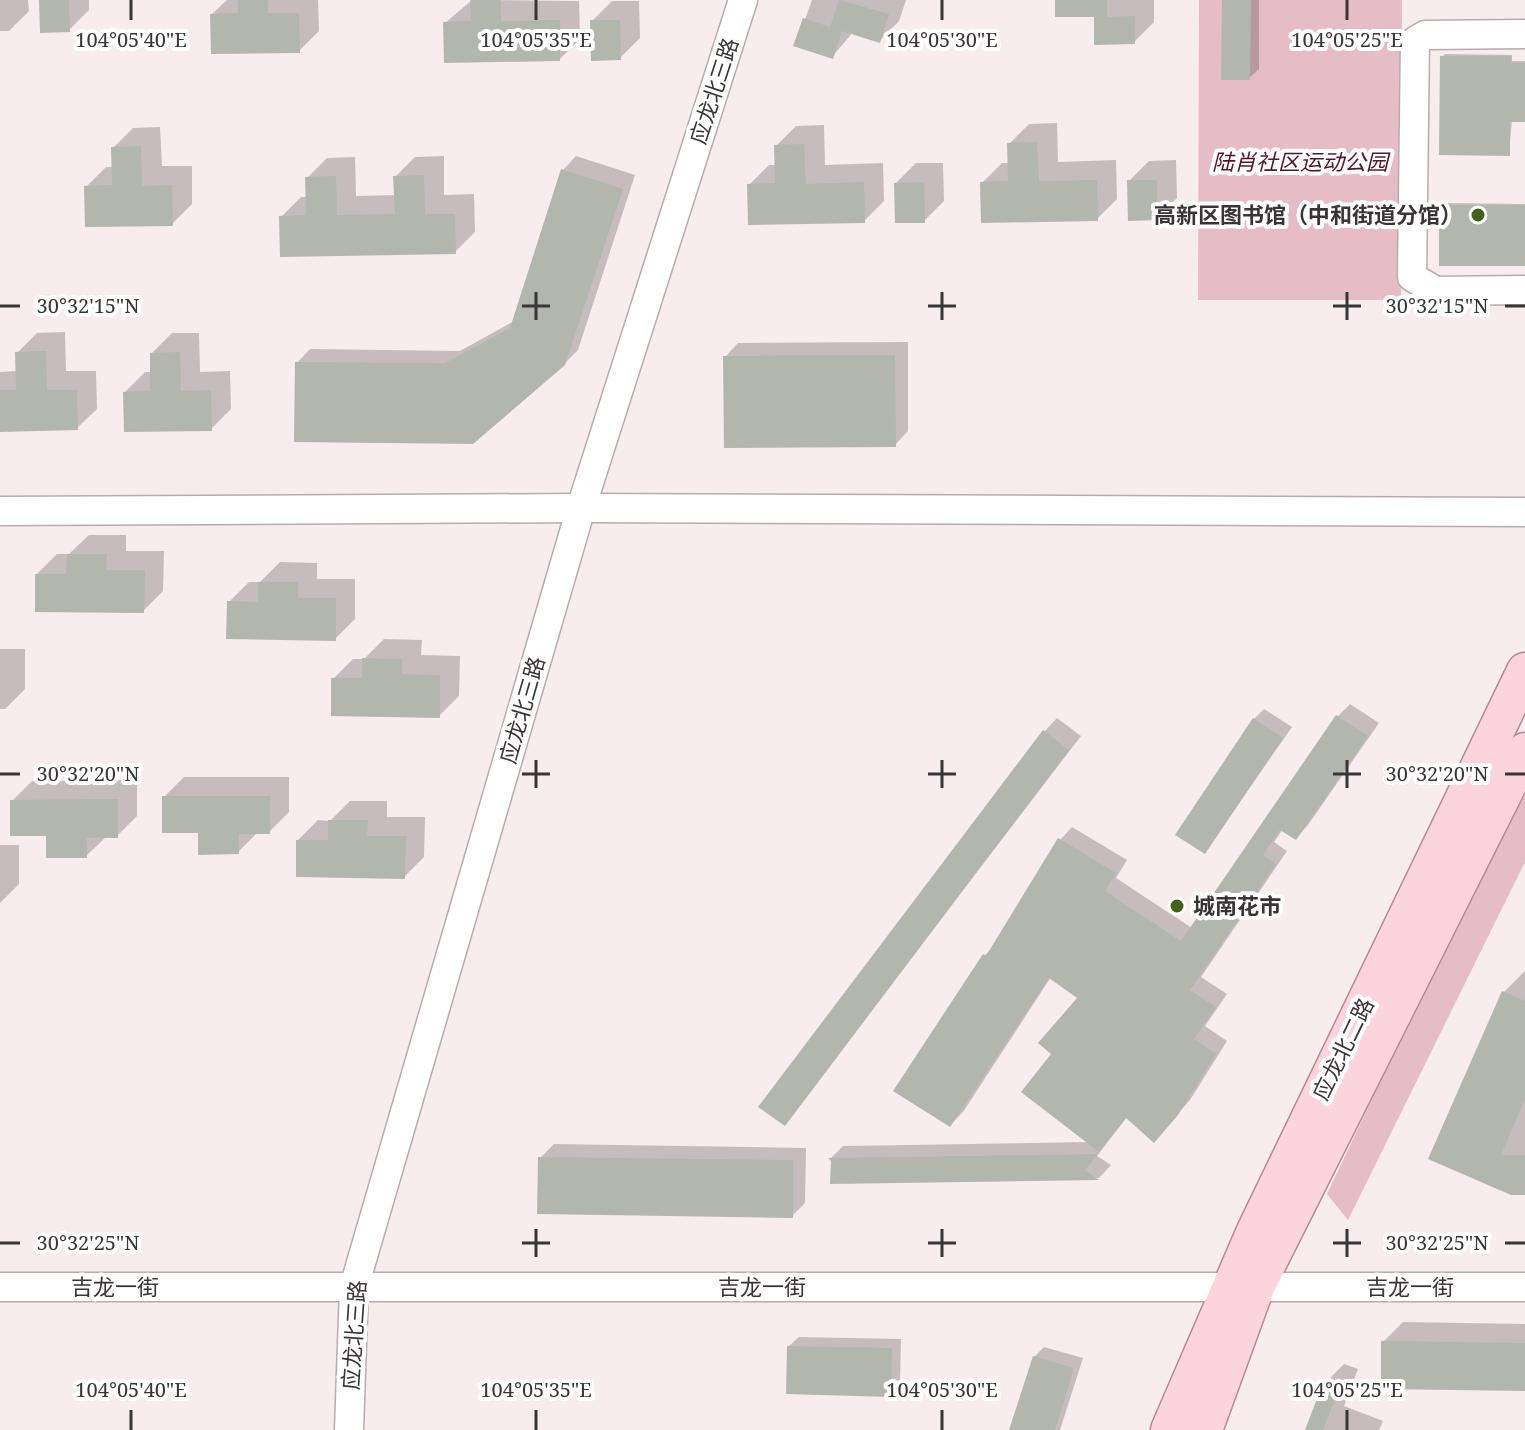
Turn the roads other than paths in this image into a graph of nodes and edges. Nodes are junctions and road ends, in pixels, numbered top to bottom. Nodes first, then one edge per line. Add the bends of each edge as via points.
1 (743, 0) edge
2 (1525, 34) edge
3 (1525, 290) edge
4 (581, 508) junction
5 (0, 511) edge
6 (1525, 512) edge
7 (1525, 671) edge
8 (1525, 751) edge
9 (0, 1287) edge
10 (354, 1287) junction
11 (1243, 1287) junction
12 (1525, 1287) edge
13 (349, 1430) edge
14 (1169, 1430) edge
15 (1204, 1430) edge

1 - 4 street, 应龙北三路
2 - 3 street via 1425,35 1415,41 1412,187 1412,277 1436,291
4 - 5 street
4 - 6 street
4 - 10 street, 应龙北三路
7 - 11 main road, 应龙北二路
8 - 11 main road, 应龙北二路
9 - 10 street, 吉龙一街
10 - 11 street, 吉龙一街
10 - 13 street, 应龙北三路
11 - 12 street, 吉龙一街
11 - 14 main road, 应龙北二路
11 - 15 main road, 应龙北二路

